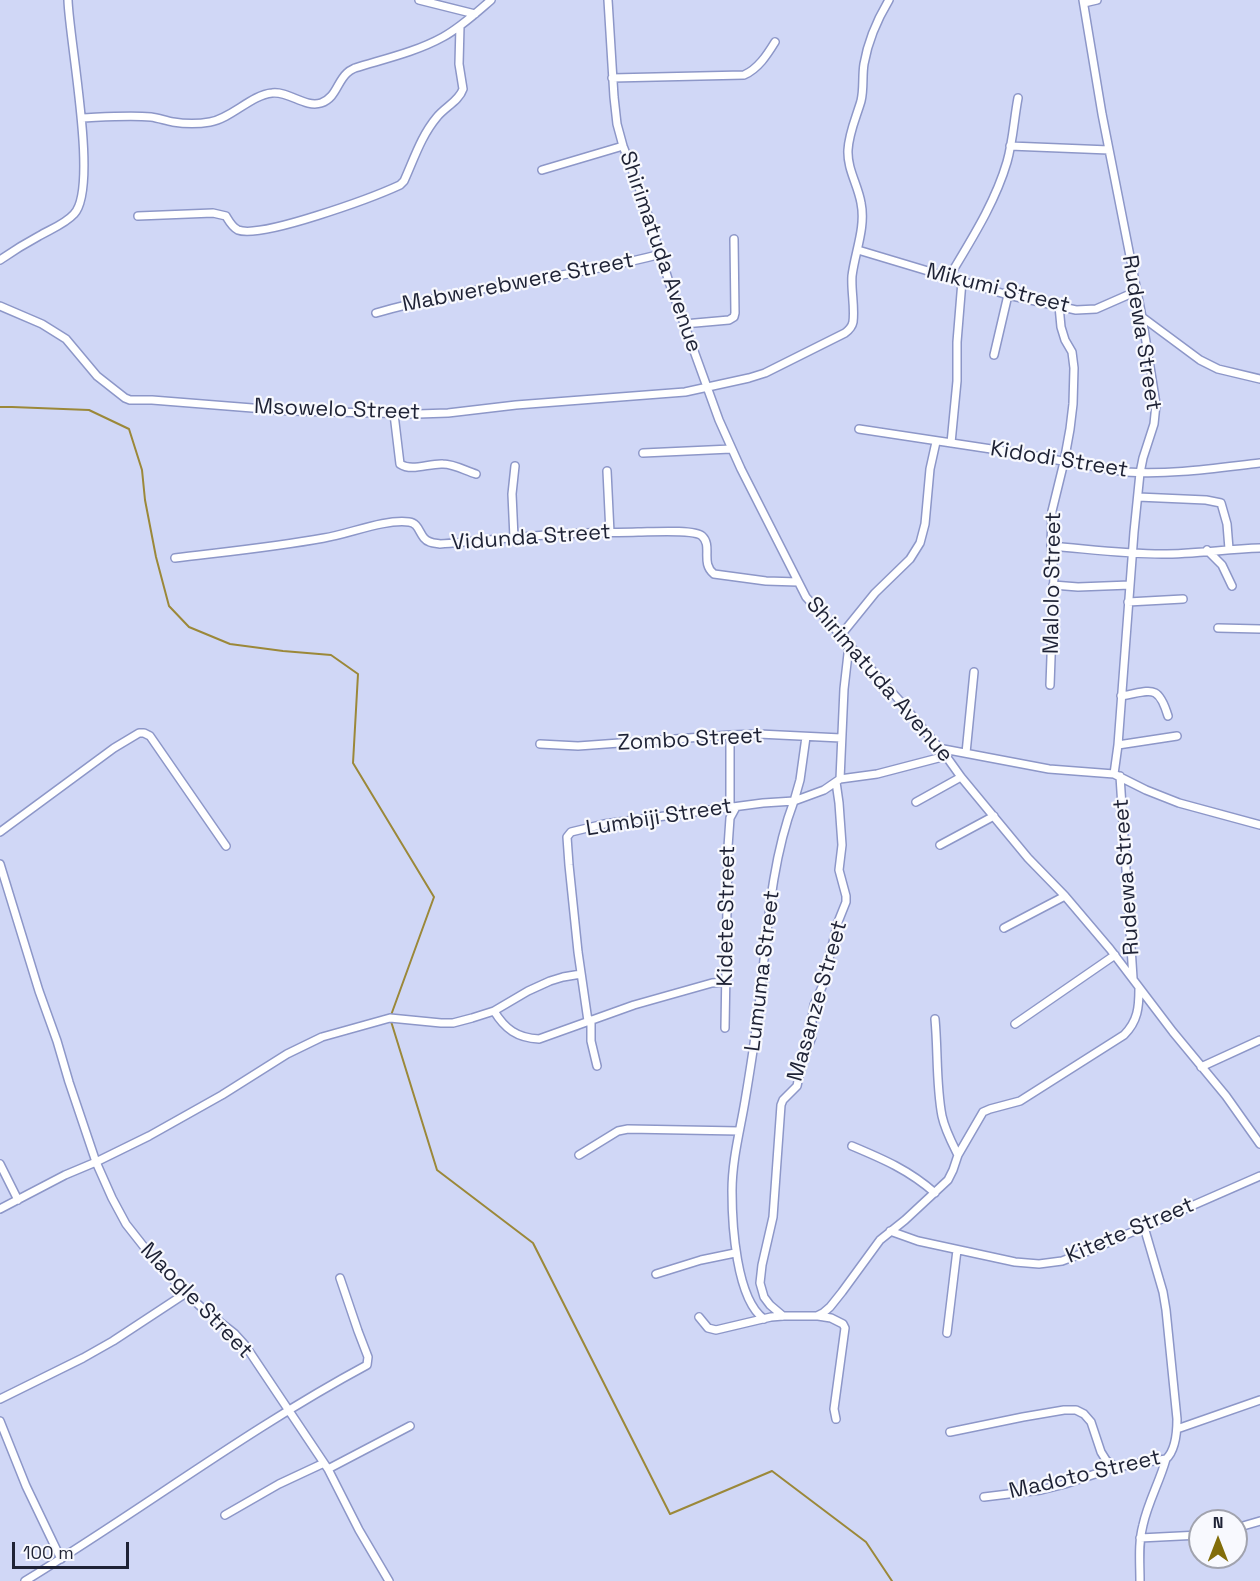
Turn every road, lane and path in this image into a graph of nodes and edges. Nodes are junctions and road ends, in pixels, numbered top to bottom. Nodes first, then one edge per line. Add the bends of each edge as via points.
1 (68, 0) edge
2 (419, 0) edge
3 (491, 0) edge
4 (608, 0) edge
5 (889, 0) edge
6 (1097, 0) edge
7 (1084, 2) edge
8 (475, 14) junction
9 (460, 26) junction
10 (775, 42) dead end
11 (612, 78) junction
12 (1018, 98) dead end
13 (82, 118) junction
14 (623, 146) junction
15 (1010, 146) junction
16 (1109, 150) junction
17 (542, 170) dead end
18 (138, 216) dead end
19 (734, 239) dead end
20 (858, 250) junction
21 (661, 254) junction
22 (0, 260) edge
23 (949, 277) junction
24 (962, 281) junction
25 (1137, 291) junction
26 (1008, 295) junction
27 (0, 306) edge
28 (1059, 306) junction
29 (376, 313) dead end
30 (1142, 317) junction
31 (684, 324) junction
32 (994, 355) dead end
33 (1260, 379) edge
34 (707, 388) junction
35 (394, 414) junction
36 (859, 429) dead end
37 (936, 442) junction
38 (951, 443) junction
39 (731, 449) junction
40 (643, 453) dead end
41 (1064, 462) junction
42 (1260, 463) edge
43 (515, 466) dead end
44 (607, 471) dead end
45 (1140, 473) junction
46 (476, 474) dead end
47 (1138, 497) junction
48 (610, 533) junction
49 (514, 538) junction
50 (1051, 546) junction
51 (1260, 548) edge
52 (1228, 549) junction
53 (1207, 550) junction
54 (1132, 554) junction
55 (174, 558) dead end
56 (798, 582) junction
57 (1053, 585) junction
58 (1130, 585) junction
59 (1232, 586) dead end
60 (1183, 599) dead end
61 (1128, 602) junction
62 (1218, 628) dead end
63 (1260, 629) edge
64 (841, 635) junction
65 (849, 645) junction
66 (974, 672) dead end
67 (1050, 685) dead end
68 (1121, 696) junction
69 (1167, 716) dead end
70 (730, 735) junction
71 (1178, 736) dead end
72 (806, 737) junction
73 (841, 738) junction
74 (540, 744) dead end
75 (1118, 745) junction
76 (938, 748) junction
77 (966, 753) junction
78 (946, 756) junction
79 (1117, 775) junction
80 (961, 777) junction
81 (838, 780) junction
82 (794, 801) junction
83 (916, 802) dead end
84 (733, 807) junction
85 (994, 816) junction
86 (1260, 825) edge
87 (0, 832) edge
88 (940, 845) dead end
89 (226, 846) dead end
90 (0, 864) edge
91 (1065, 896) junction
92 (1004, 928) dead end
93 (1115, 956) junction
94 (581, 974) junction
95 (1133, 978) junction
96 (725, 982) junction
97 (1139, 989) junction
98 (494, 1011) junction
99 (935, 1019) dead end
100 (590, 1020) junction
101 (1015, 1024) dead end
102 (725, 1028) dead end
103 (1260, 1040) edge
104 (597, 1066) dead end
105 (1202, 1067) junction
106 (739, 1131) junction
107 (1260, 1144) edge
108 (852, 1146) dead end
109 (579, 1155) dead end
110 (958, 1155) junction
111 (96, 1162) junction
112 (0, 1164) edge
113 (1260, 1176) edge
114 (935, 1193) junction
115 (18, 1200) junction
116 (0, 1209) edge
117 (1144, 1227) junction
118 (890, 1231) junction
119 (957, 1250) junction
120 (735, 1253) junction
121 (656, 1274) dead end
122 (340, 1278) dead end
123 (186, 1293) junction
124 (783, 1316) junction
125 (817, 1316) junction
126 (699, 1317) dead end
127 (764, 1319) junction
128 (947, 1333) dead end
129 (0, 1399) edge
130 (1260, 1400) edge
131 (290, 1411) junction
132 (836, 1419) dead end
133 (0, 1421) edge
134 (410, 1426) dead end
135 (1177, 1429) junction
136 (950, 1432) dead end
137 (9, 1445) junction
138 (0, 1449) edge
139 (1166, 1459) junction
140 (326, 1466) junction
141 (1116, 1467) junction
142 (984, 1497) dead end
143 (225, 1515) dead end
144 (1188, 1536) edge
145 (1140, 1538) junction
146 (61, 1559) junction
147 (25, 1581) edge
148 (389, 1581) edge
149 (1140, 1581) edge

1 - 13 street
2 - 8 street
3 - 8 street
4 - 11 street, Shirimatuda Avenue
5 - 20 street, Msowelo Street via 868,48 860,103 849,134 848,160 861,203
6 - 7 street
7 - 16 street, Rudewa Street
8 - 9 street
9 - 13 street via 427,45 355,68 347,73 335,93 321,103 272,93 213,122 130,116
9 - 18 street via 463,89 426,132 400,185 349,206 249,231 235,229 226,216 213,213
10 - 11 street via 758,65 744,75
11 - 14 street, Shirimatuda Avenue
12 - 15 street
13 - 22 street via 82,188 75,213
14 - 17 street
14 - 21 street, Shirimatuda Avenue
15 - 16 street
15 - 23 street via 994,197
16 - 25 street, Rudewa Street
19 - 31 street via 734,318
20 - 23 street, Mikumi Street
20 - 34 street, Msowelo Street via 852,278 853,322 845,333 765,373
21 - 29 street, Mabwerebwere Street via 416,301
21 - 31 street, Shirimatuda Avenue
23 - 24 street, Mikumi Street
24 - 26 street, Mikumi Street
24 - 38 street
25 - 28 street, Mikumi Street via 1086,311
25 - 30 street, Rudewa Street
26 - 28 street, Mikumi Street
26 - 32 street
27 - 35 street, Msowelo Street via 66,339 97,376 130,400
28 - 41 street, Malolo Street via 1074,368
30 - 33 street via 1200,360 1218,369
30 - 45 street, Rudewa Street via 1156,414
31 - 34 street, Shirimatuda Avenue
34 - 35 street, Msowelo Street via 448,413
34 - 39 street, Shirimatuda Avenue
35 - 46 street via 403,467 446,464
36 - 37 street, Kidodi Street
37 - 38 street, Kidodi Street
37 - 64 street via 920,543
38 - 41 street, Kidodi Street
39 - 40 street
39 - 56 street, Shirimatuda Avenue
41 - 45 street, Kidodi Street
41 - 50 street, Malolo Street via 1052,511
42 - 45 street, Kidodi Street
43 - 49 street
44 - 48 street
45 - 47 street, Rudewa Street
47 - 52 street via 1221,503
47 - 54 street, Rudewa Street
48 - 49 street, Vidunda Street
48 - 56 street, Vidunda Street via 699,534 707,545 707,565 714,574
49 - 55 street, Vidunda Street via 432,543 412,522 398,522 326,538
50 - 54 street
50 - 57 street, Malolo Street
51 - 52 street
52 - 53 street
53 - 54 street
53 - 59 street via 1222,565
54 - 58 street, Rudewa Street
56 - 64 street, Shirimatuda Avenue via 806,597
57 - 58 street
57 - 67 street, Malolo Street
58 - 61 street, Rudewa Street
60 - 61 street
61 - 68 street, Rudewa Street
62 - 63 street
64 - 65 street, Shirimatuda Avenue
65 - 73 street
65 - 76 street, Shirimatuda Avenue
66 - 77 street
68 - 69 street via 1158,694
68 - 75 street, Rudewa Street
70 - 72 street, Zombo Street
70 - 74 street, Zombo Street via 578,746
70 - 84 street, Kidete Street
71 - 75 street
72 - 73 street, Zombo Street
72 - 82 street, Lumuma Street
73 - 81 street
75 - 79 street, Rudewa Street
76 - 77 street
76 - 78 street, Shirimatuda Avenue
77 - 79 street via 1049,769
78 - 80 street, Shirimatuda Avenue
78 - 81 street
79 - 86 street via 1179,803
79 - 95 street, Rudewa Street via 1124,815
80 - 83 street
80 - 85 street, Shirimatuda Avenue
81 - 82 street
81 - 124 street, Masanze Street via 842,845 839,870 846,902 814,1005 812,1037 797,1086 781,1105 773,1217 760,1283 764,1297
82 - 84 street, Lumbiji Street
82 - 106 street, Lumuma Street via 778,861
84 - 94 street, Lumbiji Street via 571,832 567,845
84 - 96 street, Kidete Street via 728,847
85 - 88 street
85 - 91 street, Shirimatuda Avenue
87 - 89 street via 105,754 144,733 160,749
90 - 111 street, Maogle Street
91 - 92 street
91 - 93 street, Shirimatuda Avenue
93 - 95 street, Shirimatuda Avenue
93 - 101 street
94 - 98 street via 550,981
94 - 100 street, Lumbiji Street
95 - 97 street, Shirimatuda Avenue
96 - 100 street
96 - 102 street, Kidete Street
97 - 105 street, Shirimatuda Avenue
97 - 110 street via 1136,1020 1124,1035 1020,1101 984,1112
98 - 100 street via 512,1031 539,1039
98 - 111 street via 453,1023 390,1018 322,1037 192,1113
99 - 110 street via 942,1118
100 - 104 street, Lumbiji Street
103 - 105 street
105 - 107 street, Shirimatuda Avenue
106 - 109 street via 628,1129
106 - 120 street, Lumuma Street via 732,1176
108 - 114 street via 897,1165
110 - 114 street via 948,1180
111 - 115 street
111 - 123 street, Maogle Street via 126,1224
112 - 115 street
113 - 117 street, Kitete Street
114 - 118 street
115 - 116 street
117 - 119 street, Kitete Street via 1049,1263 1015,1262
117 - 135 street, Madoto Street via 1165,1301
118 - 119 street, Kitete Street
118 - 125 street via 830,1307
119 - 128 street
120 - 121 street
120 - 127 street, Lumuma Street via 750,1299
122 - 131 street via 368,1357 367,1365
123 - 129 street via 113,1341
123 - 131 street, Maogle Street via 235,1334
124 - 125 street
124 - 127 street
125 - 132 street via 831,1318 845,1328
126 - 127 street via 708,1328 716,1330
130 - 135 street
131 - 140 street, Maogle Street
131 - 146 street
133 - 137 street
134 - 140 street
135 - 139 street, Madoto Street via 1173,1449
136 - 141 street via 1076,1410 1091,1422 1101,1452
137 - 138 street
137 - 146 street
139 - 141 street, Madoto Street
139 - 145 street
140 - 143 street via 279,1484
140 - 148 street, Maogle Street
141 - 142 street, Madoto Street via 1041,1490
144 - 145 street
145 - 149 street
146 - 147 street

